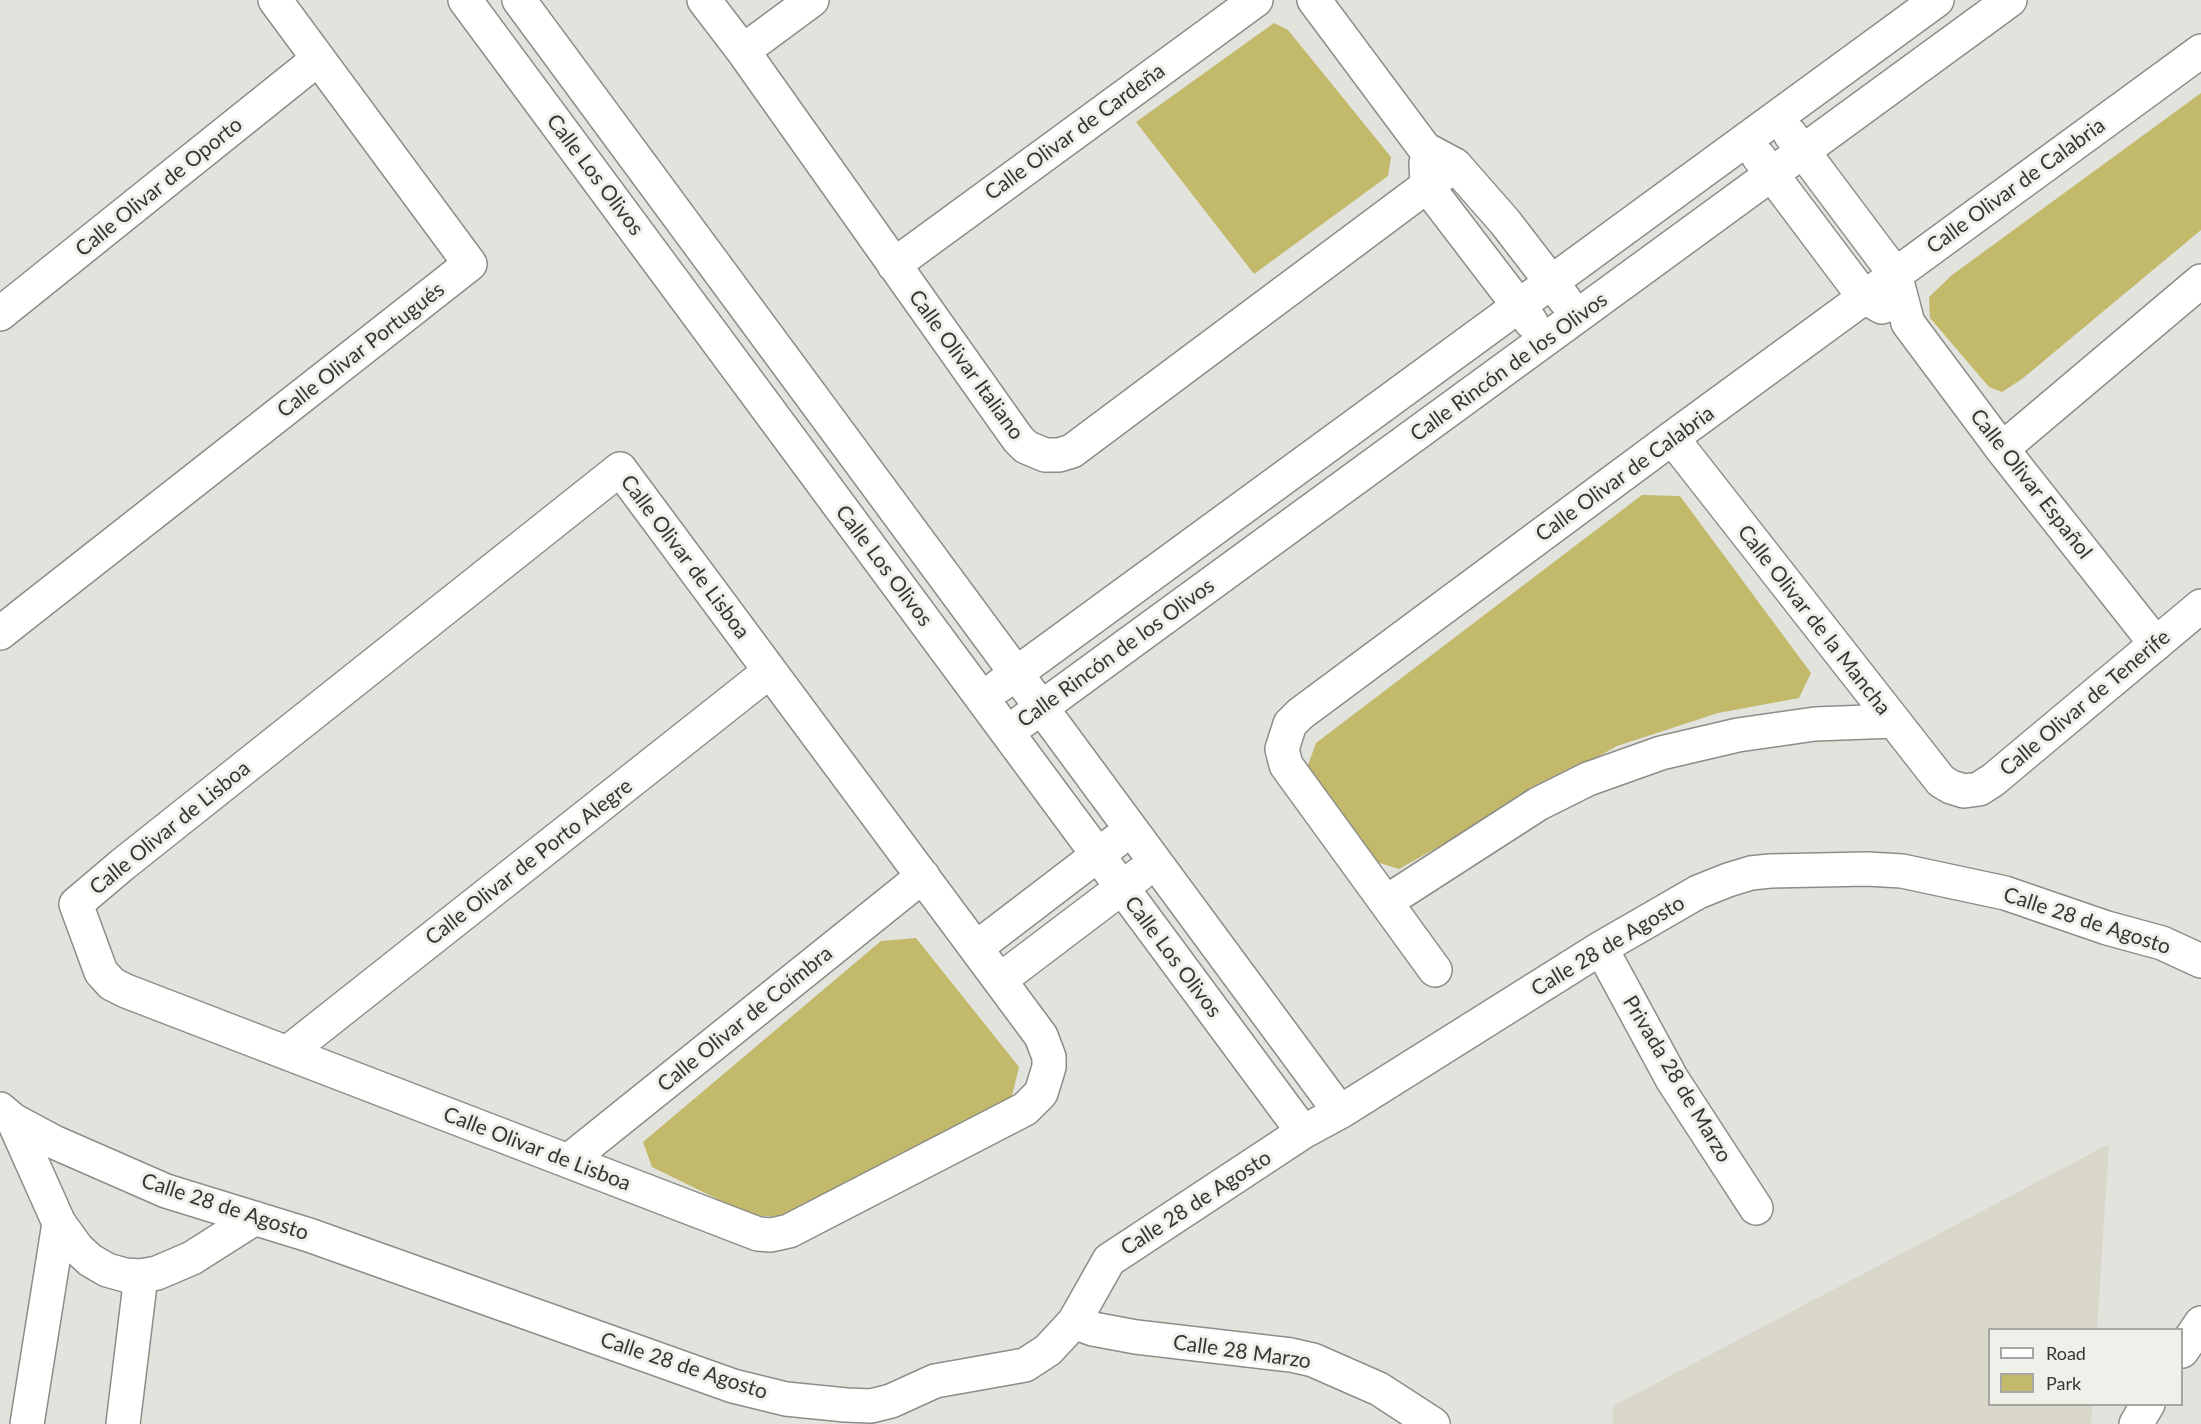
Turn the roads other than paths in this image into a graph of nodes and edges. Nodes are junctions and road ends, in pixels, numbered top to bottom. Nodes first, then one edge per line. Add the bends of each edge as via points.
1 (465, 0) edge
2 (519, 0) edge
3 (704, 0) edge
4 (812, 0) edge
5 (1256, 0) edge
6 (1314, 0) edge
7 (1937, 0) edge
8 (2010, 0) edge
9 (282, 2) edge
10 (743, 51) junction
11 (2201, 51) edge
12 (318, 60) junction
13 (1777, 117) junction
14 (1746, 140) junction
15 (1425, 149) junction
16 (1802, 151) junction
17 (1455, 165) junction
18 (1772, 174) junction
19 (1426, 186) junction
20 (894, 265) junction
21 (1895, 274) junction
22 (2201, 281) edge
23 (1552, 282) junction
24 (1864, 297) junction
25 (1519, 306) junction
26 (0, 314) edge
27 (1578, 317) junction
28 (1908, 323) junction
29 (1544, 341) junction
30 (1672, 438) junction
31 (2002, 449) junction
32 (2201, 606) edge
33 (0, 633) edge
34 (2156, 644) junction
35 (770, 671) junction
36 (1016, 674) junction
37 (982, 699) junction
38 (1041, 707) junction
39 (1894, 721) junction
40 (1007, 733) junction
41 (1964, 791) joint
42 (1131, 829) junction
43 (1098, 855) junction
44 (1156, 862) junction
45 (922, 876) junction
46 (1122, 888) junction
47 (1386, 902) junction
48 (976, 948) junction
49 (1601, 948) junction
50 (2201, 961) edge
51 (1435, 970) dead end
52 (1000, 980) junction
53 (287, 1053) junction
54 (1340, 1112) junction
55 (7, 1115) edge
56 (1303, 1132) junction
57 (568, 1161) junction
58 (1756, 1208) dead end
59 (255, 1218) junction
60 (59, 1223) junction
61 (141, 1276) junction
62 (1074, 1322) junction
63 (2201, 1323) edge
64 (2183, 1348) edge
65 (2147, 1406) edge
66 (27, 1424) edge
67 (123, 1424) edge
68 (1433, 1424) edge
69 (2136, 1424) edge

1 - 37 street, Calle Los Olivos
2 - 36 street, Calle Los Olivos
3 - 10 street, Calle Olivar Italiano
4 - 10 street
5 - 20 street, Calle Olivar de Cardeña
6 - 15 street
7 - 13 street, Calle Rincón de los Olivos
8 - 16 street, Calle Rincón de los Olivos
9 - 12 street, Calle Olivar Portugués
10 - 20 street, Calle Olivar Italiano
11 - 21 street, Calle Olivar de Calabria
12 - 26 street, Calle Olivar de Oporto
12 - 33 street, Calle Olivar Portugués via 470,264
13 - 14 street, Calle Rincón de los Olivos
13 - 16 street, Calle Olivar Español
14 - 18 street, Calle Olivar Español
14 - 23 street, Calle Rincón de los Olivos
15 - 17 street
15 - 19 street
16 - 18 street, Calle Rincón de los Olivos
16 - 21 street, Calle Olivar Español
17 - 19 street, Calle Olivar Italiano
17 - 23 street
18 - 24 street, Calle Olivar Español
18 - 27 street, Calle Rincón de los Olivos
19 - 20 street, Calle Olivar Italiano via 1072,451 1059,455 1035,452 1018,439
19 - 25 street
21 - 24 street, Calle Olivar de Calabria
21 - 28 street, Calle Olivar Español
22 - 31 street
23 - 25 street, Calle Rincón de los Olivos
23 - 27 street
24 - 28 street, Calle Olivar Español
24 - 30 street, Calle Olivar de Calabria
25 - 29 street
25 - 36 street, Calle Rincón de los Olivos
27 - 29 street, Calle Rincón de los Olivos
28 - 31 street, Calle Olivar Español
29 - 38 street, Calle Rincón de los Olivos
30 - 39 street, Calle Olivar de la Mancha
30 - 47 street, Calle Olivar de Calabria via 1290,724 1282,749 1286,765
31 - 34 street, Calle Olivar Español
32 - 34 street, Calle Olivar de Tenerife
34 - 41 street, Calle Olivar de Tenerife via 1993,780 1979,789
35 - 45 street, Calle Olivar de Lisboa
35 - 53 street, Calle Olivar de Porto Alegre
35 - 53 street, Calle Olivar de Lisboa via 620,469 76,904 101,972 112,984
36 - 37 street, Calle Rincón de los Olivos
36 - 38 street, Calle Los Olivos
37 - 40 street, Calle Los Olivos
38 - 40 street, Calle Rincón de los Olivos
38 - 42 street, Calle Los Olivos
39 - 41 street, Calle Olivar de la Mancha via 1941,781
39 - 47 street via 1815,724 1738,735 1661,753 1588,779 1538,804
40 - 43 street, Calle Los Olivos
42 - 43 street
42 - 44 street, Calle Los Olivos
43 - 46 street, Calle Los Olivos
43 - 48 street
44 - 46 street
44 - 54 street, Calle Los Olivos
45 - 48 street, Calle Olivar de Lisboa
45 - 57 street, Calle Olivar de Coímbra
46 - 52 street
46 - 56 street, Calle Los Olivos
47 - 51 street, Calle Olivar de Calabria
48 - 52 street, Calle Olivar de Lisboa
49 - 50 street, Calle 28 de Agosto via 1698,892 1751,873 1867,869 1902,871 2005,893 2162,944
49 - 54 street, Calle 28 de Agosto
49 - 58 street, Privada 28 de Marzo via 1672,1079
52 - 57 street, Calle Olivar de Lisboa via 1041,1035 1049,1057 1041,1093 1025,1109 789,1231 758,1234
53 - 57 street, Calle Olivar de Lisboa
54 - 56 street, Calle 28 de Agosto
55 - 59 street, Calle 28 de Agosto via 54,1142 166,1191
55 - 60 street
56 - 62 street, Calle 28 de Agosto via 1109,1260
59 - 61 street via 192,1258 157,1274
59 - 62 street, Calle 28 de Agosto via 733,1386 786,1399 846,1406 891,1401 935,1381 1025,1365 1048,1350
60 - 61 street via 90,1260 107,1270
60 - 66 street
61 - 67 street
62 - 68 street, Calle 28 Marzo via 1136,1337 1313,1360 1378,1389
63 - 64 street
65 - 69 street

